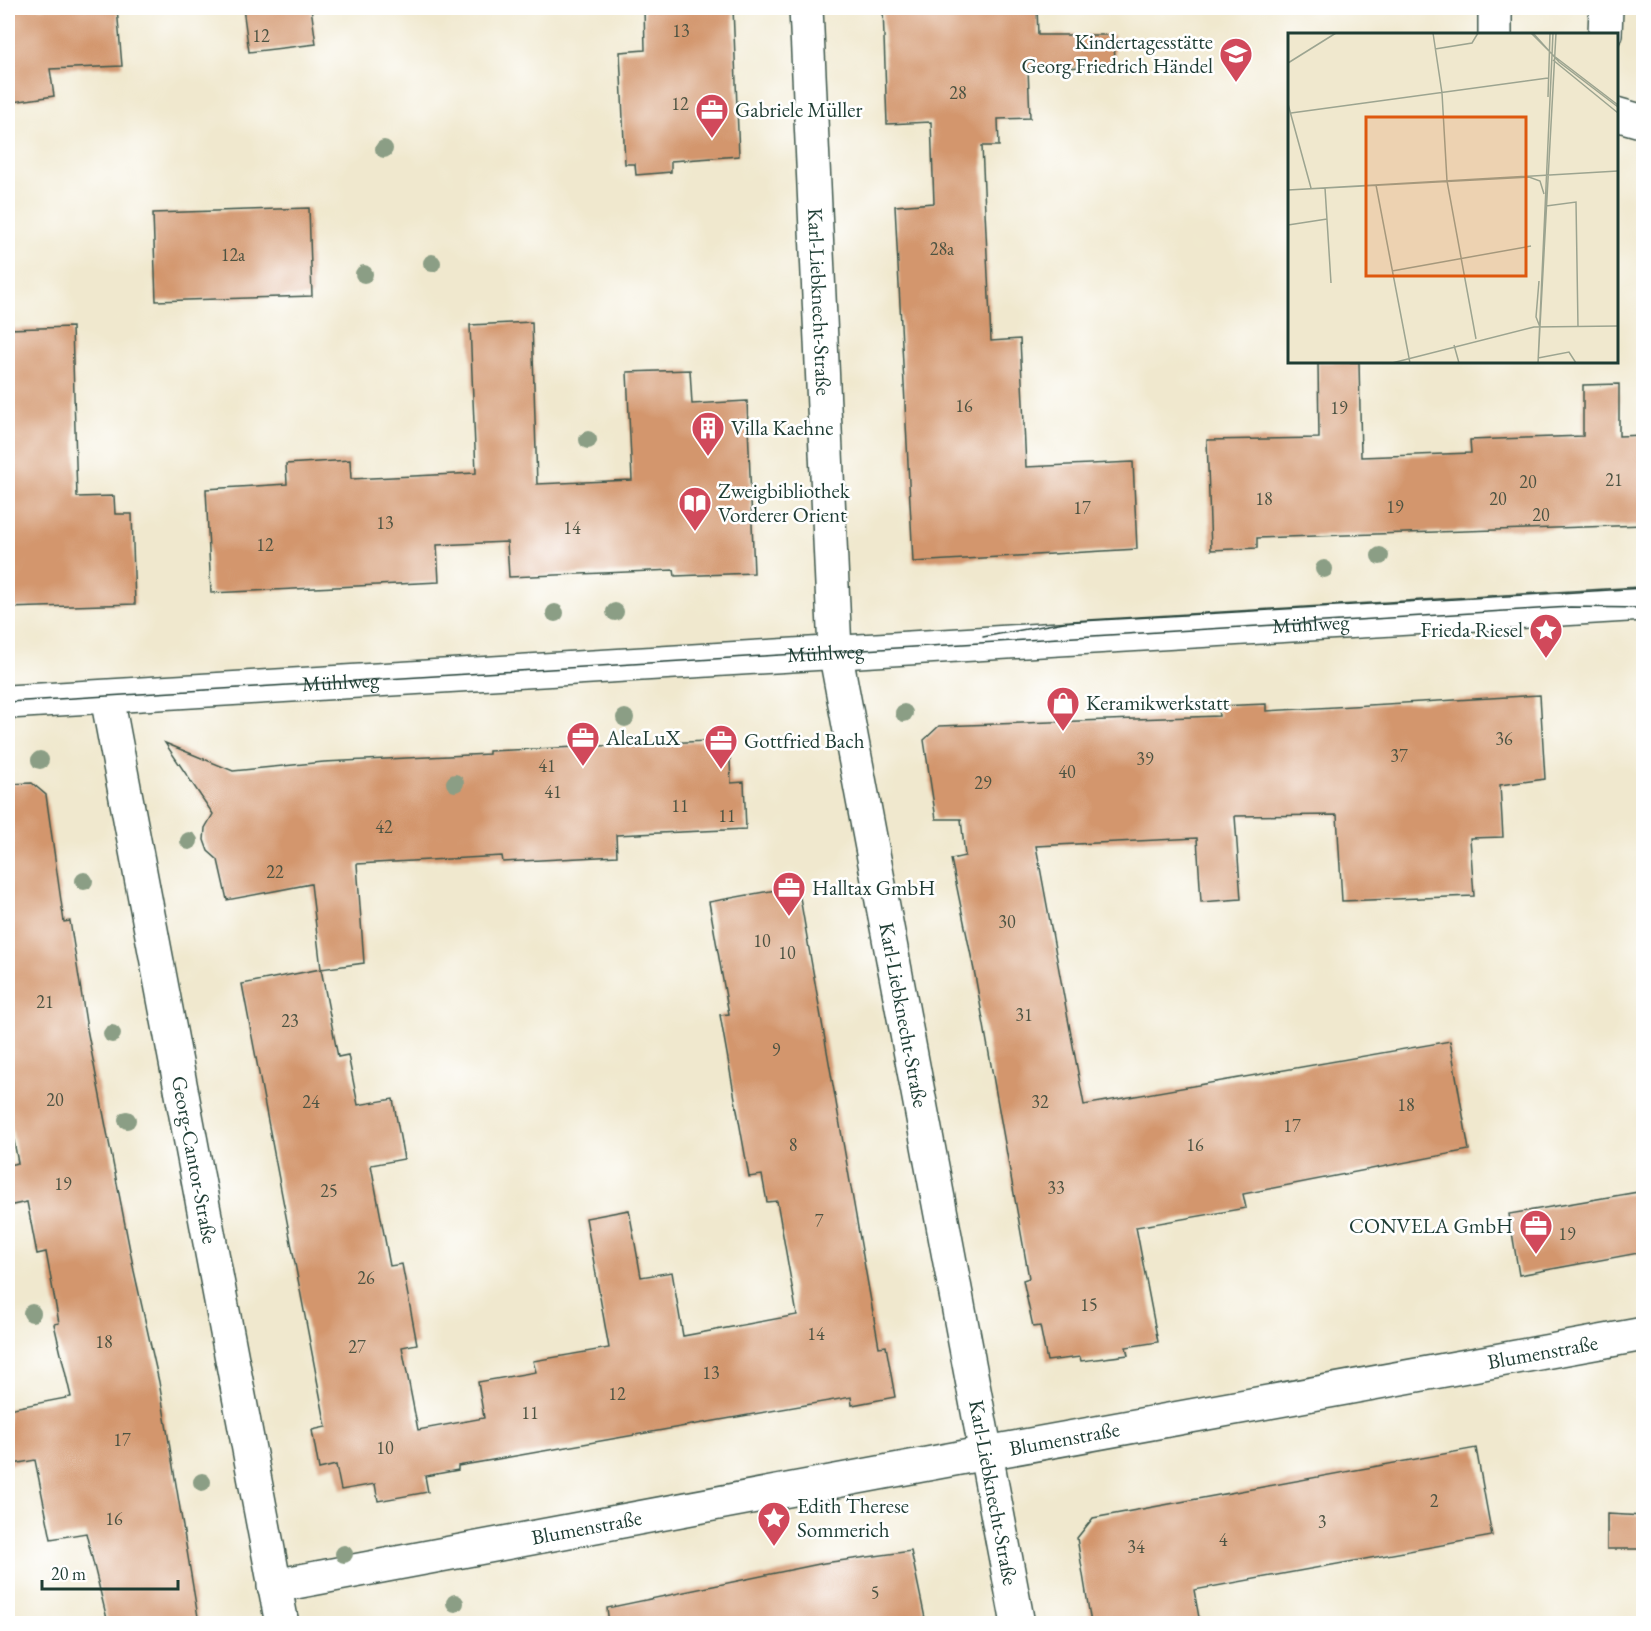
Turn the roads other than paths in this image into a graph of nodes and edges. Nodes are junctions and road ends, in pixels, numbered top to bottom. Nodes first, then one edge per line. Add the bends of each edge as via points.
1 (806, 8) edge
2 (1495, 8) edge
3 (1606, 8) edge
4 (1495, 33) edge
5 (1605, 33) edge
6 (1618, 114) edge
7 (1644, 122) edge
8 (1644, 604) edge
9 (834, 651) junction
10 (107, 697) junction
11 (8, 702) edge
12 (1644, 1334) edge
13 (986, 1453) junction
14 (274, 1586) junction
15 (282, 1623) edge
16 (1018, 1623) edge

1 - 9 street, Karl-Liebknecht-Straße
2 - 4 street
3 - 5 street
6 - 7 street
8 - 9 street, Mühlweg
9 - 10 street, Mühlweg
9 - 13 street, Karl-Liebknecht-Straße
10 - 11 street, Mühlweg
10 - 14 street, Georg-Cantor-Straße
12 - 13 street, Blumenstraße
13 - 14 street, Blumenstraße
13 - 16 street, Karl-Liebknecht-Straße
14 - 15 street, Georg-Cantor-Straße

